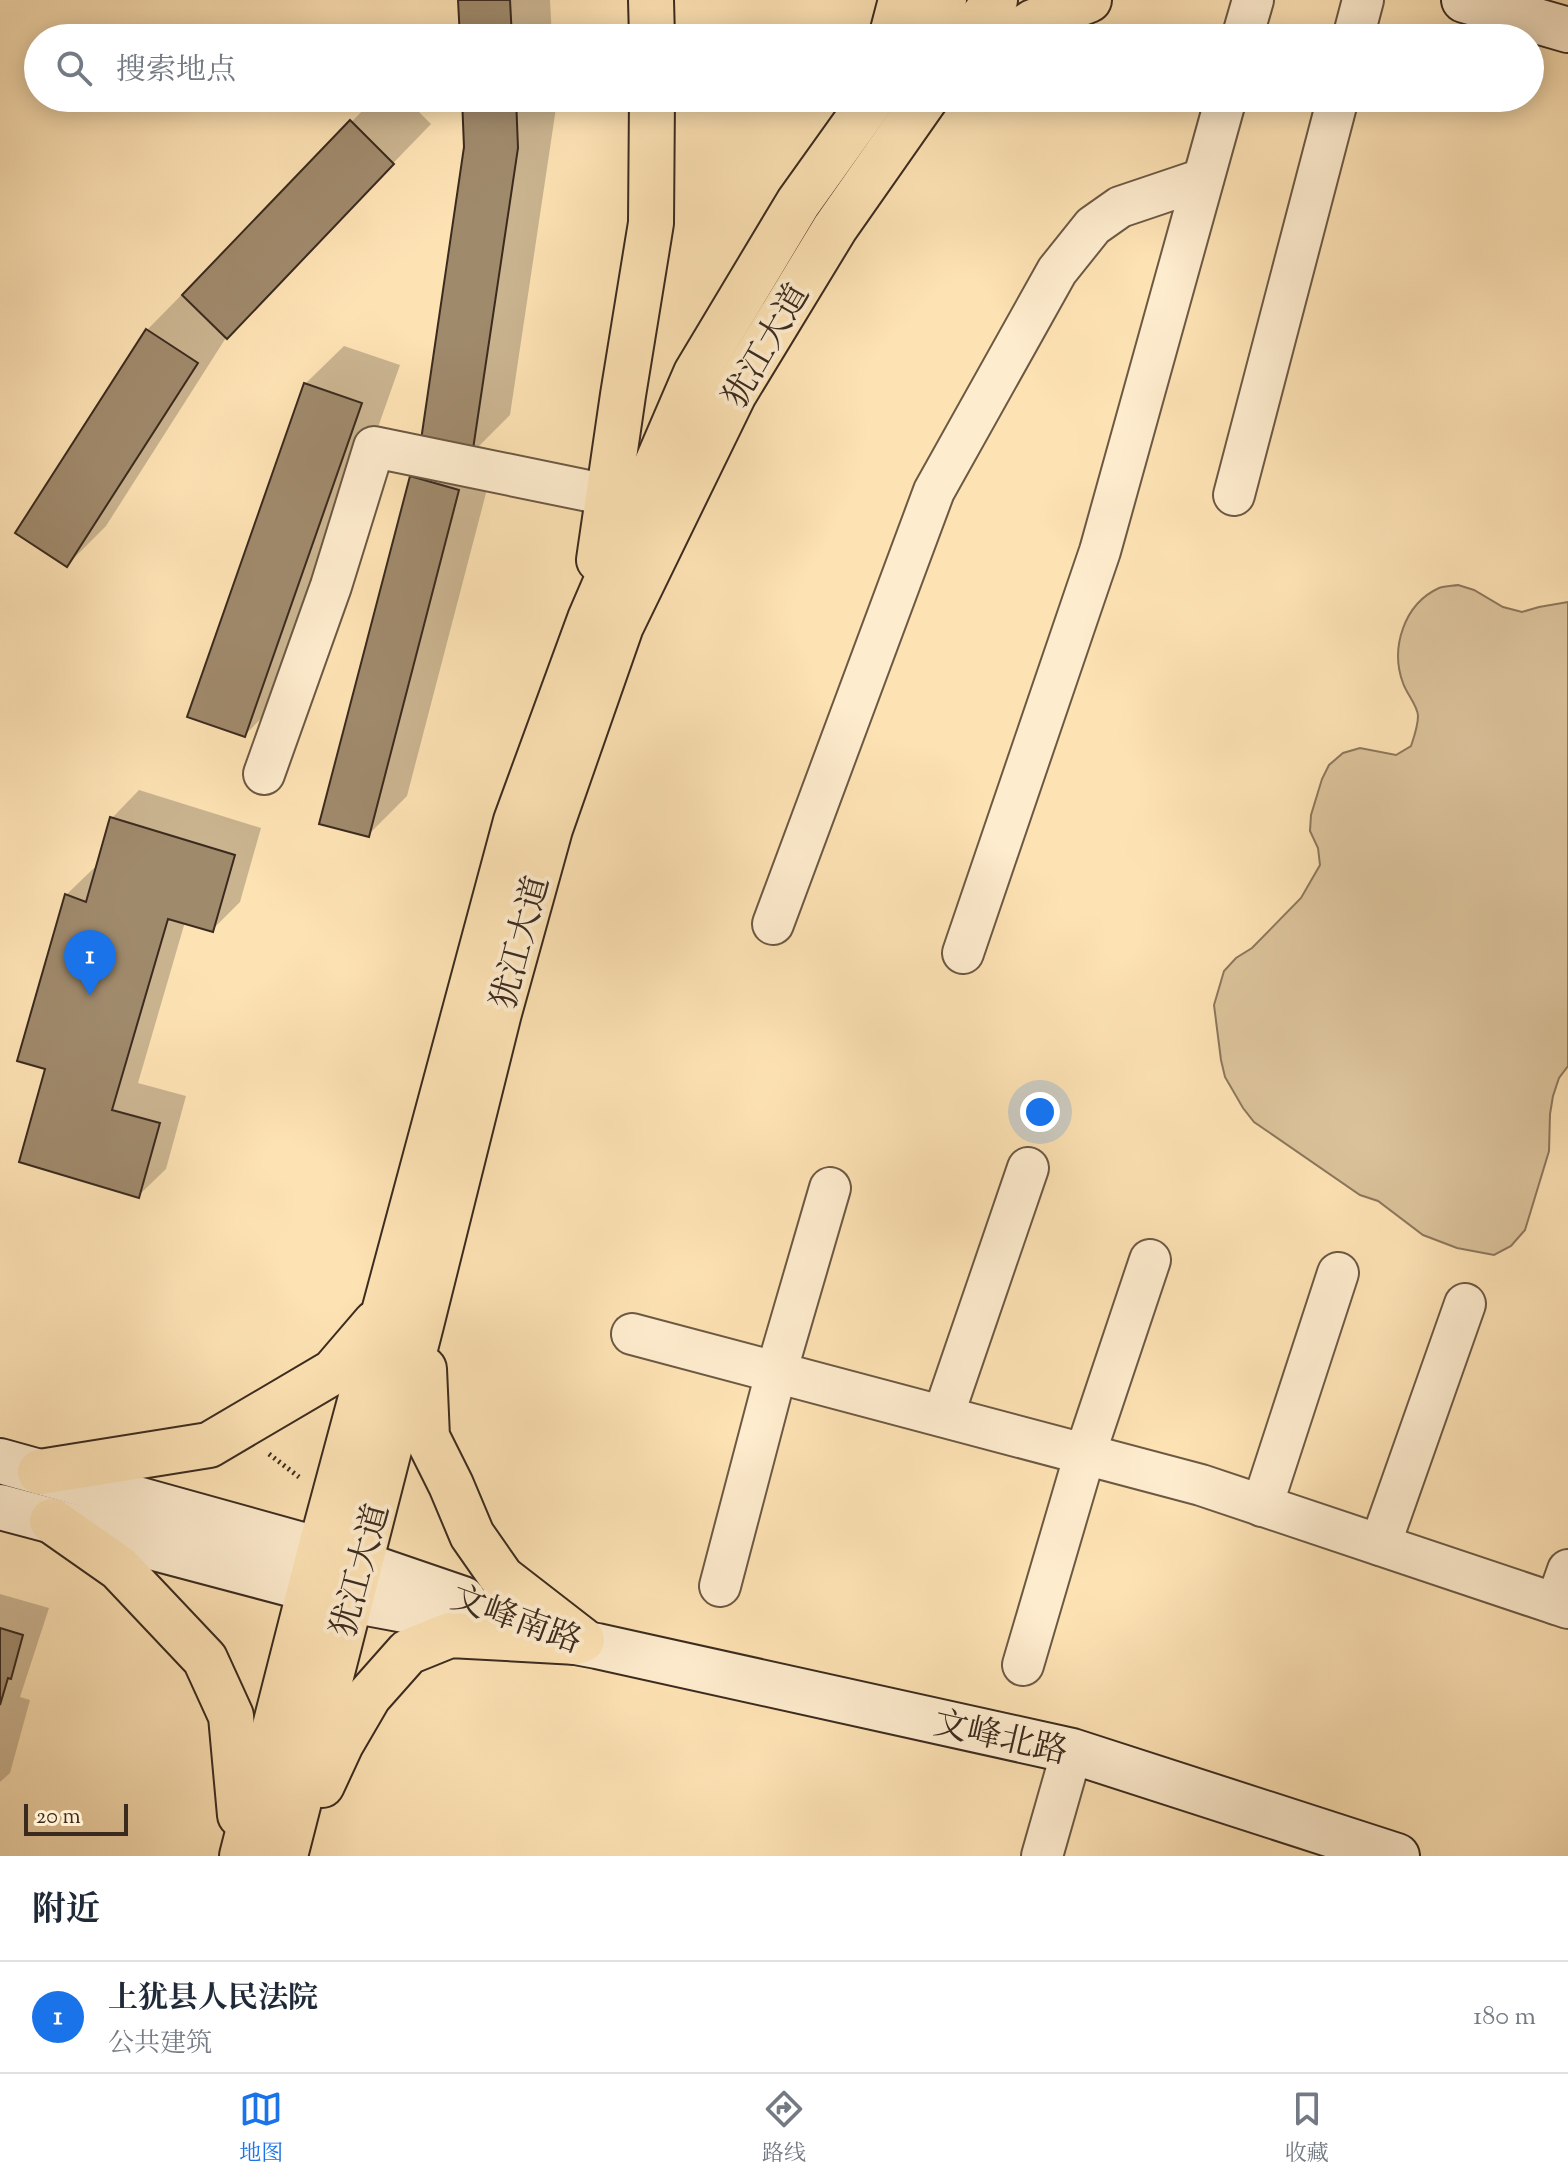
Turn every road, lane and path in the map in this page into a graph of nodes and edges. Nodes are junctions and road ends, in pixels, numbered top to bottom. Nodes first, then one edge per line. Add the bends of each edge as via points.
1 (651, 0) edge
2 (901, 0) edge
3 (944, 0) edge
4 (995, 0) edge
5 (1089, 0) edge
6 (1253, 0) edge
7 (1363, 0) edge
8 (1464, 0) edge
9 (652, 24) edge
10 (895, 24) edge
11 (926, 24) edge
12 (978, 24) edge
13 (1030, 24) edge
14 (1246, 24) edge
15 (1357, 24) edge
16 (1568, 30) edge
17 (652, 112) edge
18 (863, 112) edge
19 (916, 112) edge
20 (1222, 112) edge
21 (1334, 112) edge
22 (1203, 179) junction
23 (608, 495) junction
24 (1234, 495) dead end
25 (590, 619) junction
26 (264, 774) dead end
27 (773, 924) dead end
28 (963, 953) dead end
29 (1028, 1168) dead end
30 (830, 1188) dead end
31 (1150, 1260) dead end
32 (1338, 1273) dead end
33 (1465, 1304) dead end
34 (403, 1319) junction
35 (632, 1334) dead end
36 (776, 1373) junction
37 (943, 1416) junction
38 (267, 1453) dead end
39 (1085, 1454) junction
40 (20, 1467) edge
41 (302, 1485) dead end
42 (1262, 1506) junction
43 (0, 1507) edge
44 (52, 1521) junction
45 (1380, 1545) junction
46 (335, 1576) junction
47 (720, 1586) dead end
48 (1564, 1594) edge
49 (585, 1643) junction
50 (1023, 1665) dead end
51 (1072, 1751) junction
52 (265, 1855) edge
53 (1042, 1856) edge
54 (1397, 1856) edge

1 - 9 main road
2 - 10 main road
3 - 11 main road
4 - 12 main road
5 - 13 main road
6 - 14 street
7 - 15 street
8 - 16 main road
17 - 23 main road via 651,223
18 - 25 main road, 犹江大道 via 798,203 696,373
19 - 34 main road, 犹江大道 via 835,228 734,394 621,626 550,829 499,1013
20 - 22 street
21 - 24 street
22 - 27 street via 1120,207 1093,226 1057,271 934,491
22 - 28 street via 1100,551
23 - 25 main road
23 - 26 street via 374,447
25 - 34 main road, 犹江大道 via 516,821
29 - 37 street
30 - 36 street
31 - 39 street
32 - 42 street
33 - 45 street
34 - 40 main road via 333,1372 209,1445
34 - 46 main road, 犹江大道
34 - 49 main road via 427,1437 472,1535 502,1578
35 - 36 street
36 - 37 street
36 - 47 street
37 - 39 street
38 - 41 path
39 - 42 street
39 - 50 street
40 - 46 main road, 文峰南路
42 - 45 street
43 - 44 main road, 文峰南路
44 - 46 main road, 文峰南路
44 - 52 main road via 119,1568 205,1659 231,1716
45 - 48 street
46 - 49 main road, 文峰南路
46 - 52 main road, 犹江大道
49 - 51 main road, 文峰北路
49 - 52 main road via 450,1635 408,1652 369,1696
51 - 53 street
51 - 54 main road, 文峰北路

